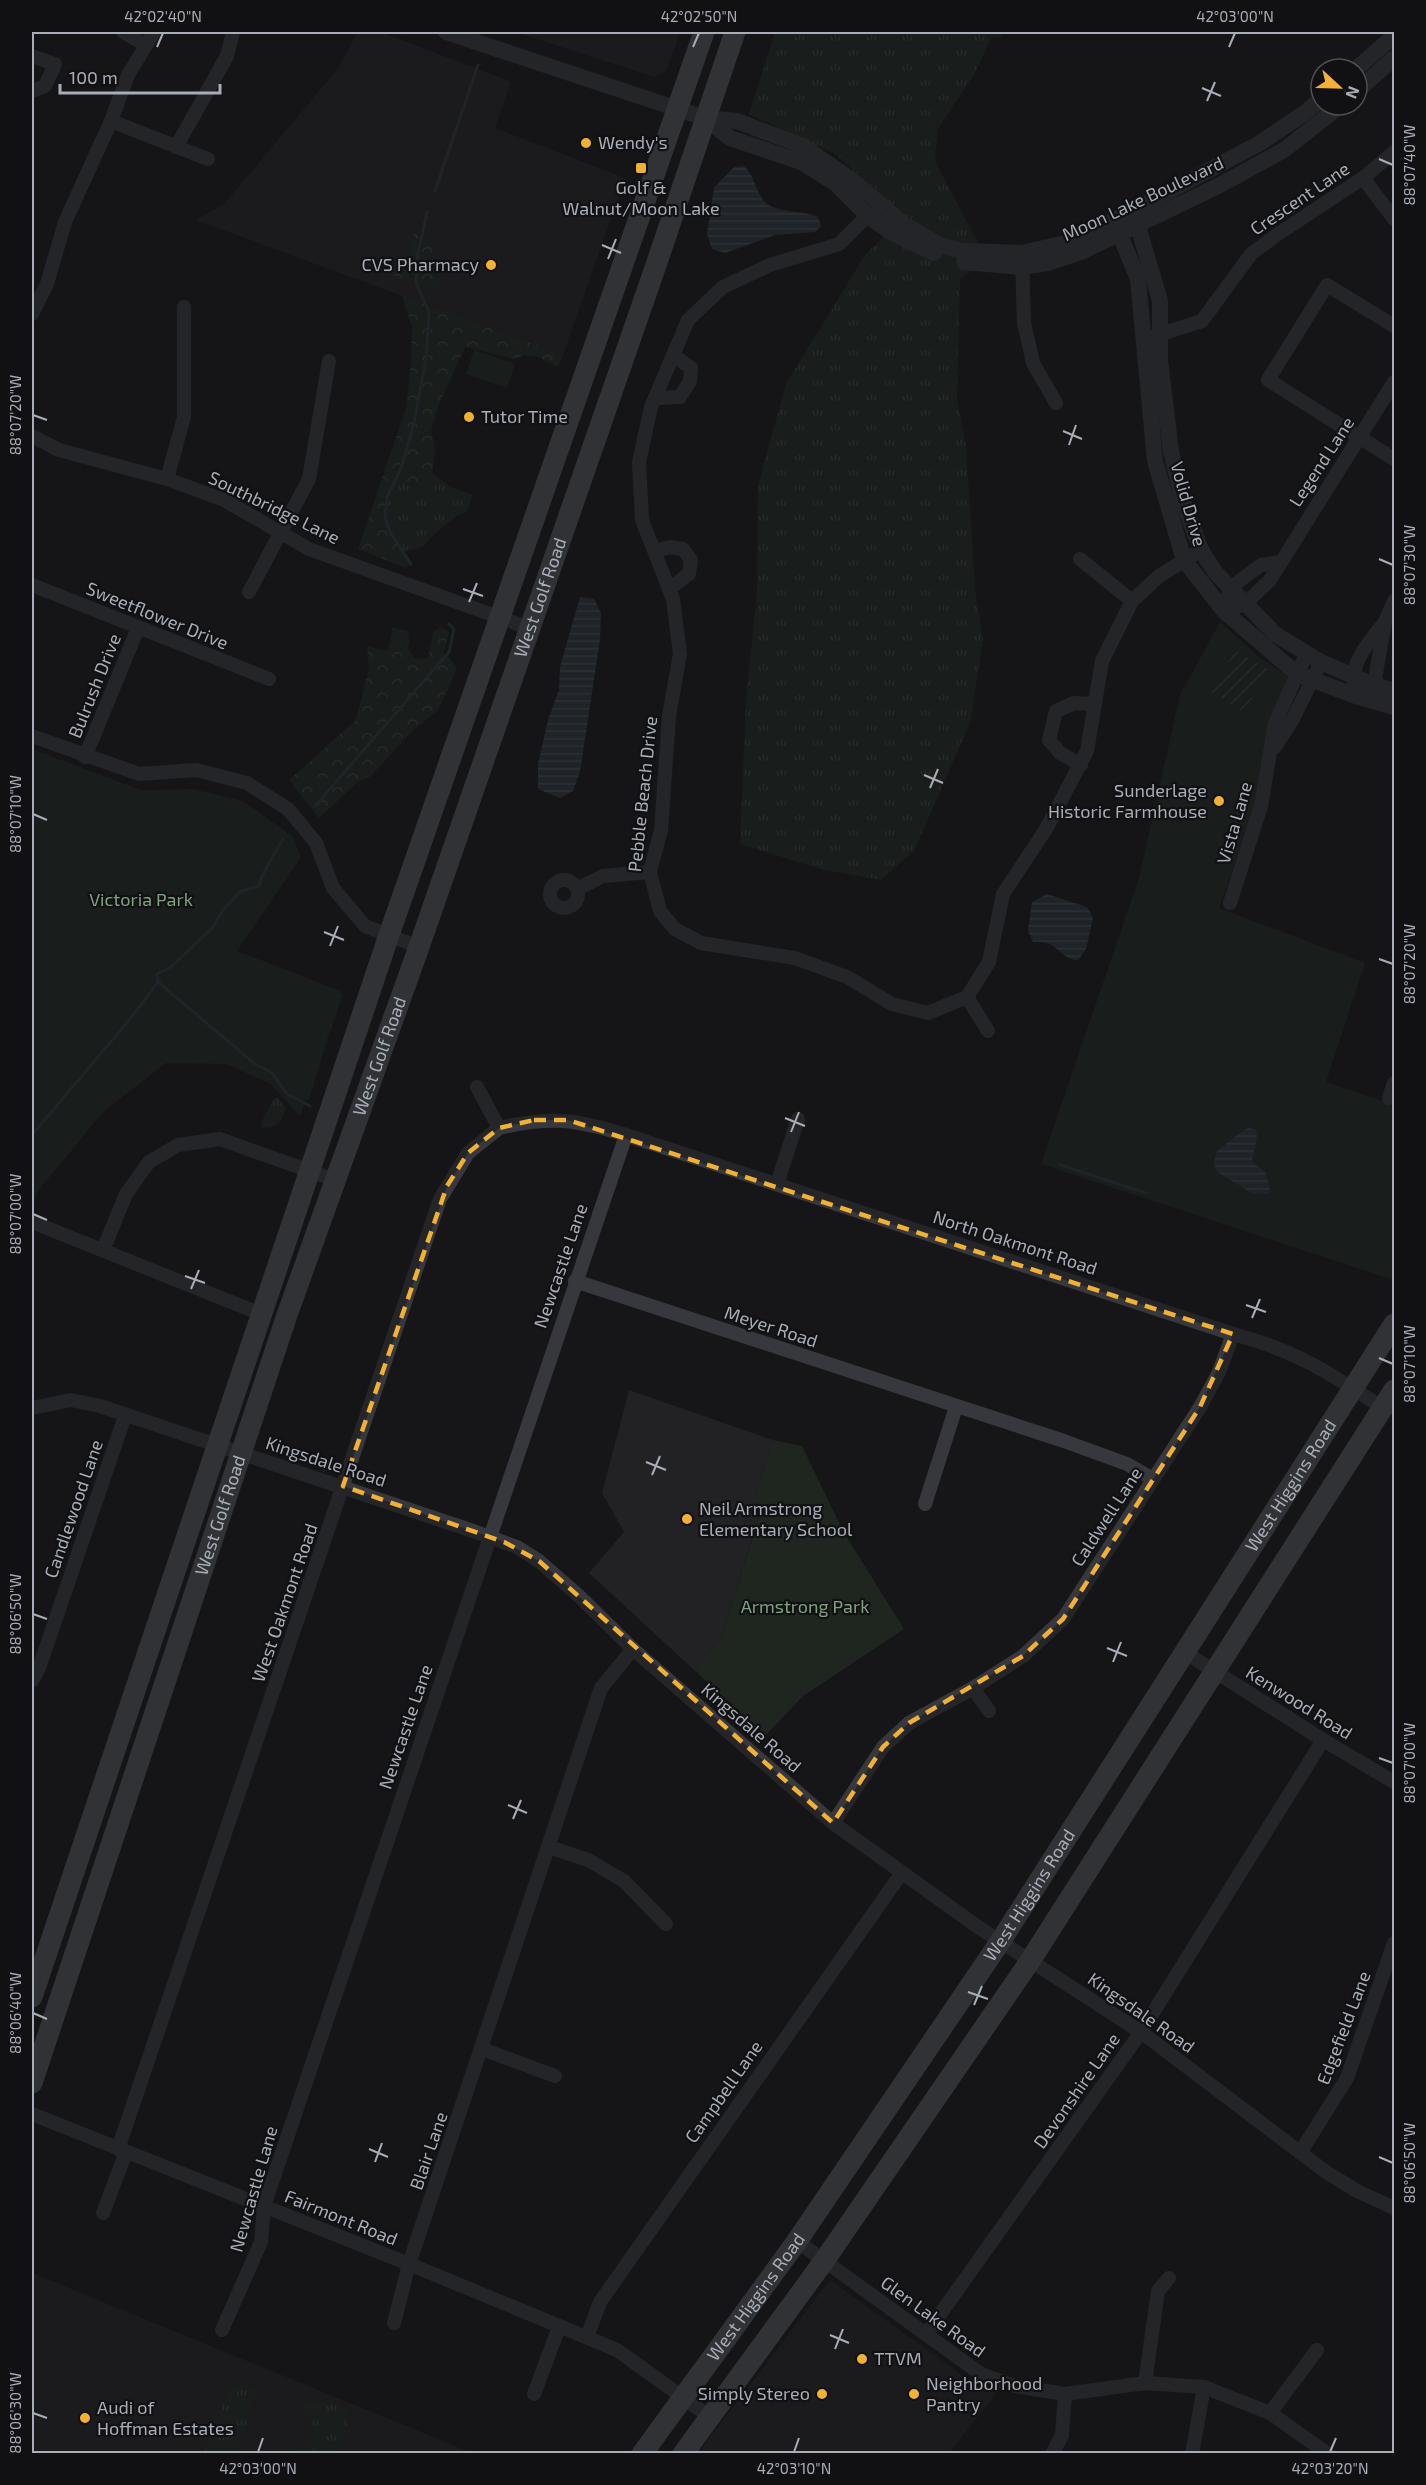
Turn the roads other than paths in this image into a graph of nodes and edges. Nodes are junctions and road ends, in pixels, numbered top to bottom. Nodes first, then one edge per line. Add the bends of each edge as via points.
1 (123, 32) edge
2 (154, 32) edge
3 (233, 32) edge
4 (446, 32) edge
5 (704, 32) edge
6 (735, 32) edge
7 (1395, 36) edge
8 (146, 45) junction
9 (32, 56) edge
10 (1369, 58) edge
11 (1395, 58) edge
12 (1369, 80) edge
13 (32, 91) edge
14 (677, 108) junction
15 (1309, 109) edge
16 (1326, 117) edge
17 (705, 118) junction
18 (111, 121) junction
19 (176, 147) junction
20 (1395, 152) edge
21 (208, 159) dead end
22 (1363, 178) junction
23 (873, 210) junction
24 (1395, 219) edge
25 (1138, 226) junction
26 (1120, 235) junction
27 (1022, 260) junction
28 (184, 307) dead end
29 (32, 314) edge
30 (1395, 326) edge
31 (1152, 337) junction
32 (673, 355) junction
33 (329, 361) dead end
34 (1395, 382) edge
35 (655, 398) junction
36 (1056, 403) dead end
37 (32, 436) edge
38 (1359, 438) junction
39 (1395, 459) edge
40 (167, 479) junction
41 (281, 533) junction
42 (1201, 550) junction
43 (655, 551) junction
44 (1080, 559) dead end
45 (1184, 560) junction
46 (1280, 562) junction
47 (32, 585) edge
48 (1230, 588) junction
49 (669, 589) junction
50 (249, 592) dead end
51 (1132, 601) junction
52 (1395, 601) edge
53 (1245, 604) junction
54 (1224, 611) junction
55 (498, 617) junction
56 (1385, 622) junction
57 (530, 627) junction
58 (138, 628) junction
59 (1314, 659) junction
60 (1353, 676) junction
61 (1305, 677) junction
62 (269, 680) dead end
63 (1374, 685) junction
64 (1395, 691) edge
65 (1356, 696) junction
66 (1095, 704) junction
67 (1395, 706) edge
68 (32, 736) edge
69 (85, 757) junction
70 (1081, 765) junction
71 (650, 872) junction
72 (577, 889) dead end
73 (1230, 903) dead end
74 (389, 935) junction
75 (419, 947) junction
76 (967, 997) junction
77 (988, 1031) dead end
78 (1395, 1083) edge
79 (477, 1088) dead end
80 (1389, 1098) dead end
81 (798, 1119) dead end
82 (499, 1128) junction
83 (626, 1135) junction
84 (309, 1171) junction
85 (335, 1180) junction
86 (777, 1184) junction
87 (32, 1222) edge
88 (103, 1250) junction
89 (575, 1281) junction
90 (261, 1314) junction
91 (1395, 1324) edge
92 (1233, 1334) junction
93 (1352, 1387) junction
94 (1395, 1390) edge
95 (956, 1407) junction
96 (32, 1408) edge
97 (1383, 1408) junction
98 (126, 1416) junction
99 (218, 1446) junction
100 (241, 1453) junction
101 (1153, 1479) junction
102 (343, 1486) junction
103 (925, 1504) dead end
104 (489, 1537) junction
105 (633, 1649) junction
106 (1186, 1653) junction
107 (1215, 1671) junction
108 (32, 1682) edge
109 (973, 1688) junction
110 (988, 1711) dead end
111 (1323, 1740) junction
112 (1395, 1782) edge
113 (833, 1823) junction
114 (549, 1847) junction
115 (901, 1874) junction
116 (666, 1924) dead end
117 (1000, 1942) junction
118 (1395, 1943) edge
119 (1030, 1961) junction
120 (32, 1997) edge
121 (1141, 2032) junction
122 (482, 2049) junction
123 (555, 2076) dead end
124 (32, 2083) edge
125 (32, 2114) edge
126 (122, 2151) junction
127 (1300, 2153) junction
128 (264, 2206) junction
129 (1395, 2208) edge
130 (103, 2212) dead end
131 (797, 2241) junction
132 (824, 2260) junction
133 (409, 2264) junction
134 (1169, 2278) dead end
135 (394, 2323) dead end
136 (559, 2326) junction
137 (222, 2330) dead end
138 (926, 2334) junction
139 (587, 2337) junction
140 (1317, 2350) dead end
141 (1145, 2383) junction
142 (1204, 2387) junction
143 (534, 2394) dead end
144 (1065, 2394) junction
145 (683, 2397) junction
146 (1270, 2413) junction
147 (710, 2417) junction
148 (642, 2454) edge
149 (683, 2454) edge
150 (1052, 2454) edge
151 (1192, 2454) edge
152 (1328, 2454) edge

1 - 8 street
2 - 8 street
3 - 19 street via 227,56
4 - 14 street, Moon Lake Boulevard
5 - 14 main road, West Golf Road
6 - 17 main road, West Golf Road
7 - 10 street
8 - 18 street via 128,75
9 - 13 street via 55,64 45,86
11 - 12 street
14 - 17 street, Moon Lake Boulevard
14 - 55 main road, West Golf Road
15 - 27 street, Moon Lake Boulevard via 1260,143 1119,219
16 - 25 street, Moon Lake Boulevard via 1284,150
17 - 23 street, Moon Lake Boulevard via 737,121 803,146 853,181
17 - 57 main road, West Golf Road
18 - 19 street
18 - 29 street via 65,222 47,284
19 - 21 street
20 - 22 street, Crescent Lane
22 - 24 street
22 - 31 street, Crescent Lane via 1251,254 1202,321
23 - 27 street, Moon Lake Boulevard via 939,245
23 - 32 street, Pebble Beach Drive via 839,244 770,265 723,287 688,320
25 - 26 street, Moon Lake Boulevard
25 - 31 street, Volid Drive via 1160,301
26 - 27 street, Moon Lake Boulevard via 1048,263
26 - 31 street, Volid Drive via 1138,279
27 - 36 street via 1024,323 1033,363
28 - 40 street via 184,417
30 - 38 street via 1327,285 1268,380
31 - 42 street, Volid Drive via 1171,451 1183,502
31 - 45 street, Volid Drive via 1155,460
32 - 35 street, Pebble Beach Drive
32 - 35 street via 691,368 690,381 680,397
33 - 41 street via 309,479
34 - 38 street, Legend Lane
35 - 43 street, Pebble Beach Drive via 639,462 642,520
37 - 40 street, Southbridge Lane via 59,450
38 - 39 street
38 - 46 street, Legend Lane
40 - 41 street, Southbridge Lane via 224,500
41 - 50 street
41 - 55 street, Southbridge Lane via 309,549
42 - 45 street
42 - 48 street, Volid Drive
43 - 49 street, Pebble Beach Drive
43 - 49 street via 683,549 691,560 689,574
44 - 51 street
45 - 51 street
45 - 54 street, Volid Drive
46 - 48 street via 1261,565
46 - 53 street, Legend Lane via 1270,580
47 - 58 street, Sweetflower Drive
48 - 53 street, Volid Drive
48 - 54 street
49 - 71 street, Pebble Beach Drive via 680,654 669,716 662,830
51 - 66 street via 1102,661
52 - 56 street
53 - 54 street, Legend Lane
53 - 59 street, Volid Drive via 1275,634
54 - 61 street, Volid Drive
55 - 57 street, Southbridge Lane
55 - 74 main road, West Golf Road
56 - 60 street via 1366,646
56 - 63 street
57 - 75 main road, West Golf Road
58 - 62 street, Sweetflower Drive
58 - 69 street, Bulrush Drive
59 - 60 street, Volid Drive
59 - 61 street, Vista Lane
60 - 63 street, Volid Drive
60 - 65 street
61 - 65 street, Volid Drive
61 - 73 street, Vista Lane via 1275,723 1261,806
63 - 64 street, Volid Drive
63 - 65 street
65 - 67 street, Volid Drive
66 - 70 street
66 - 70 street via 1074,703 1056,711 1049,740 1060,753
68 - 69 street
69 - 74 street via 139,774 196,770 248,783 288,809 316,843 333,888 365,926
70 - 76 street via 1046,829 1003,894 989,962
71 - 72 street via 603,876
71 - 76 street, Pebble Beach Drive via 660,911 675,929 701,943 795,958 847,977 892,1004 928,1013
74 - 75 street
74 - 84 main road, West Golf Road
75 - 85 main road, West Golf Road
76 - 77 street
78 - 80 street
79 - 82 street
81 - 86 street
82 - 83 street, North Oakmont Road via 534,1120 568,1120
82 - 102 street, West Oakmont Road via 468,1153 440,1199
83 - 86 street, North Oakmont Road
83 - 89 street, Newcastle Lane
84 - 85 street
84 - 88 street via 220,1139 178,1145 149,1162 126,1194
84 - 90 main road, West Golf Road
85 - 100 main road, West Golf Road
86 - 92 street, North Oakmont Road
87 - 88 street
88 - 90 street
89 - 95 street, Meyer Road
89 - 104 street, Newcastle Lane
90 - 99 main road, West Golf Road
91 - 93 main road, West Higgins Road
92 - 93 street, North Oakmont Road via 1302,1356
92 - 101 street, Caldwell Lane via 1219,1372
93 - 97 street, North Oakmont Road
93 - 106 main road, West Higgins Road
94 - 97 main road, West Higgins Road
95 - 101 street, Meyer Road via 1127,1464
95 - 103 street
96 - 98 street, Kingsdale Road via 71,1400
97 - 107 main road, West Higgins Road
98 - 99 street, Kingsdale Road
98 - 108 street, Candlewood Lane
99 - 100 street, Kingsdale Road
99 - 120 main road, West Golf Road
100 - 102 street, Kingsdale Road
100 - 124 main road, West Golf Road
101 - 109 street, Caldwell Lane via 1063,1619 1023,1656
102 - 104 street, Kingsdale Road
102 - 126 street, West Oakmont Road
104 - 105 street, Kingsdale Road via 517,1547 539,1561
104 - 128 street, Newcastle Lane
105 - 113 street, Kingsdale Road
105 - 114 street, Blair Lane via 601,1688
106 - 107 street, Kenwood Road
106 - 117 main road, West Higgins Road
107 - 111 street, Kenwood Road
107 - 119 main road, West Higgins Road
109 - 110 street
109 - 113 street, Caldwell Lane via 909,1723 883,1747
111 - 112 street, Kenwood Road
111 - 121 street, Devonshire Lane
113 - 115 street, Kingsdale Road
114 - 116 street via 588,1860 624,1881
114 - 122 street, Blair Lane
115 - 117 street, Kingsdale Road
115 - 139 street, Campbell Lane via 600,2302
117 - 119 street, Kingsdale Road
117 - 131 main road, West Higgins Road
118 - 127 street, Edgefield Lane via 1347,2078
119 - 121 street, Kingsdale Road
119 - 132 main road, West Higgins Road
121 - 127 street, Kingsdale Road
121 - 138 street, Devonshire Lane
122 - 123 street
122 - 133 street, Blair Lane
125 - 126 street, Fairmont Road
126 - 128 street, Fairmont Road
126 - 130 street
127 - 129 street, Kingsdale Road via 1342,2182
128 - 133 street, Fairmont Road
128 - 137 street, Newcastle Lane via 261,2242
131 - 132 street, Glen Lake Road
131 - 145 main road, West Higgins Road
132 - 138 street, Glen Lake Road
132 - 147 main road, West Higgins Road
133 - 135 street, Fairmont Road
133 - 136 street, Fairmont Road
134 - 141 street via 1158,2291
136 - 139 street, Fairmont Road
136 - 143 street
138 - 144 street, Glen Lake Road via 981,2374 1015,2386
139 - 145 street, Fairmont Road via 617,2350
140 - 146 street
141 - 142 street, Glen Lake Road
141 - 144 street, Glen Lake Road
142 - 146 street, Glen Lake Road
142 - 151 street
144 - 150 street via 1062,2435
145 - 147 street, Fairmont Road
145 - 148 main road, West Higgins Road
146 - 152 street, Glen Lake Road
147 - 149 main road, West Higgins Road

